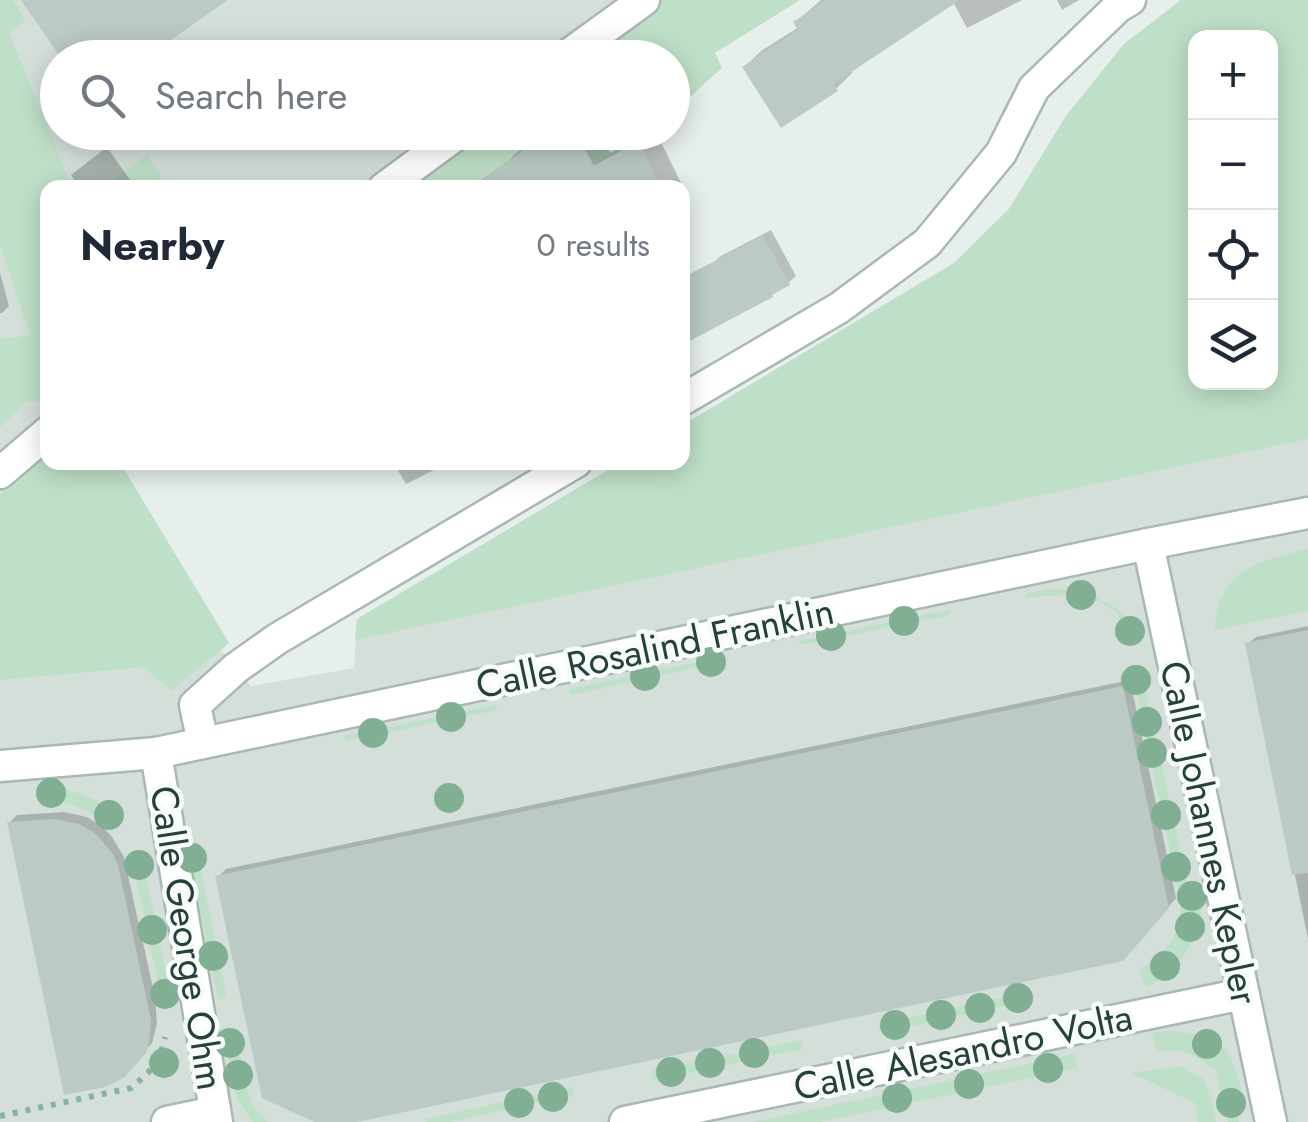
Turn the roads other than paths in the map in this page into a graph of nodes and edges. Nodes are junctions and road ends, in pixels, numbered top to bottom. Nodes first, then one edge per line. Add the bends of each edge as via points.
1 (644, 0) edge
2 (1130, 0) edge
3 (589, 40) edge
4 (436, 150) edge
5 (395, 180) edge
6 (690, 395) edge
7 (40, 439) edge
8 (562, 470) edge
9 (0, 474) edge
10 (1308, 513) edge
11 (1148, 544) junction
12 (203, 744) junction
13 (156, 753) junction
14 (0, 766) edge
15 (1243, 994) junction
16 (216, 1117) edge
17 (167, 1122) edge
18 (625, 1122) edge
19 (1271, 1122) edge

1 - 3 street
2 - 6 street via 1034,88 1001,153 926,243 839,308
4 - 5 street
7 - 9 street
8 - 12 street via 236,668 195,705
10 - 11 street, Calle Rosalind Franklin
11 - 12 street, Calle Rosalind Franklin
11 - 15 street, Calle Johannes Kepler
12 - 13 street, Calle Rosalind Franklin
13 - 14 street, Calle Rosalind Franklin
13 - 16 street, Calle George Ohm
15 - 18 street, Calle Alesandro Volta
15 - 19 street, Calle Johannes Kepler
16 - 17 street

